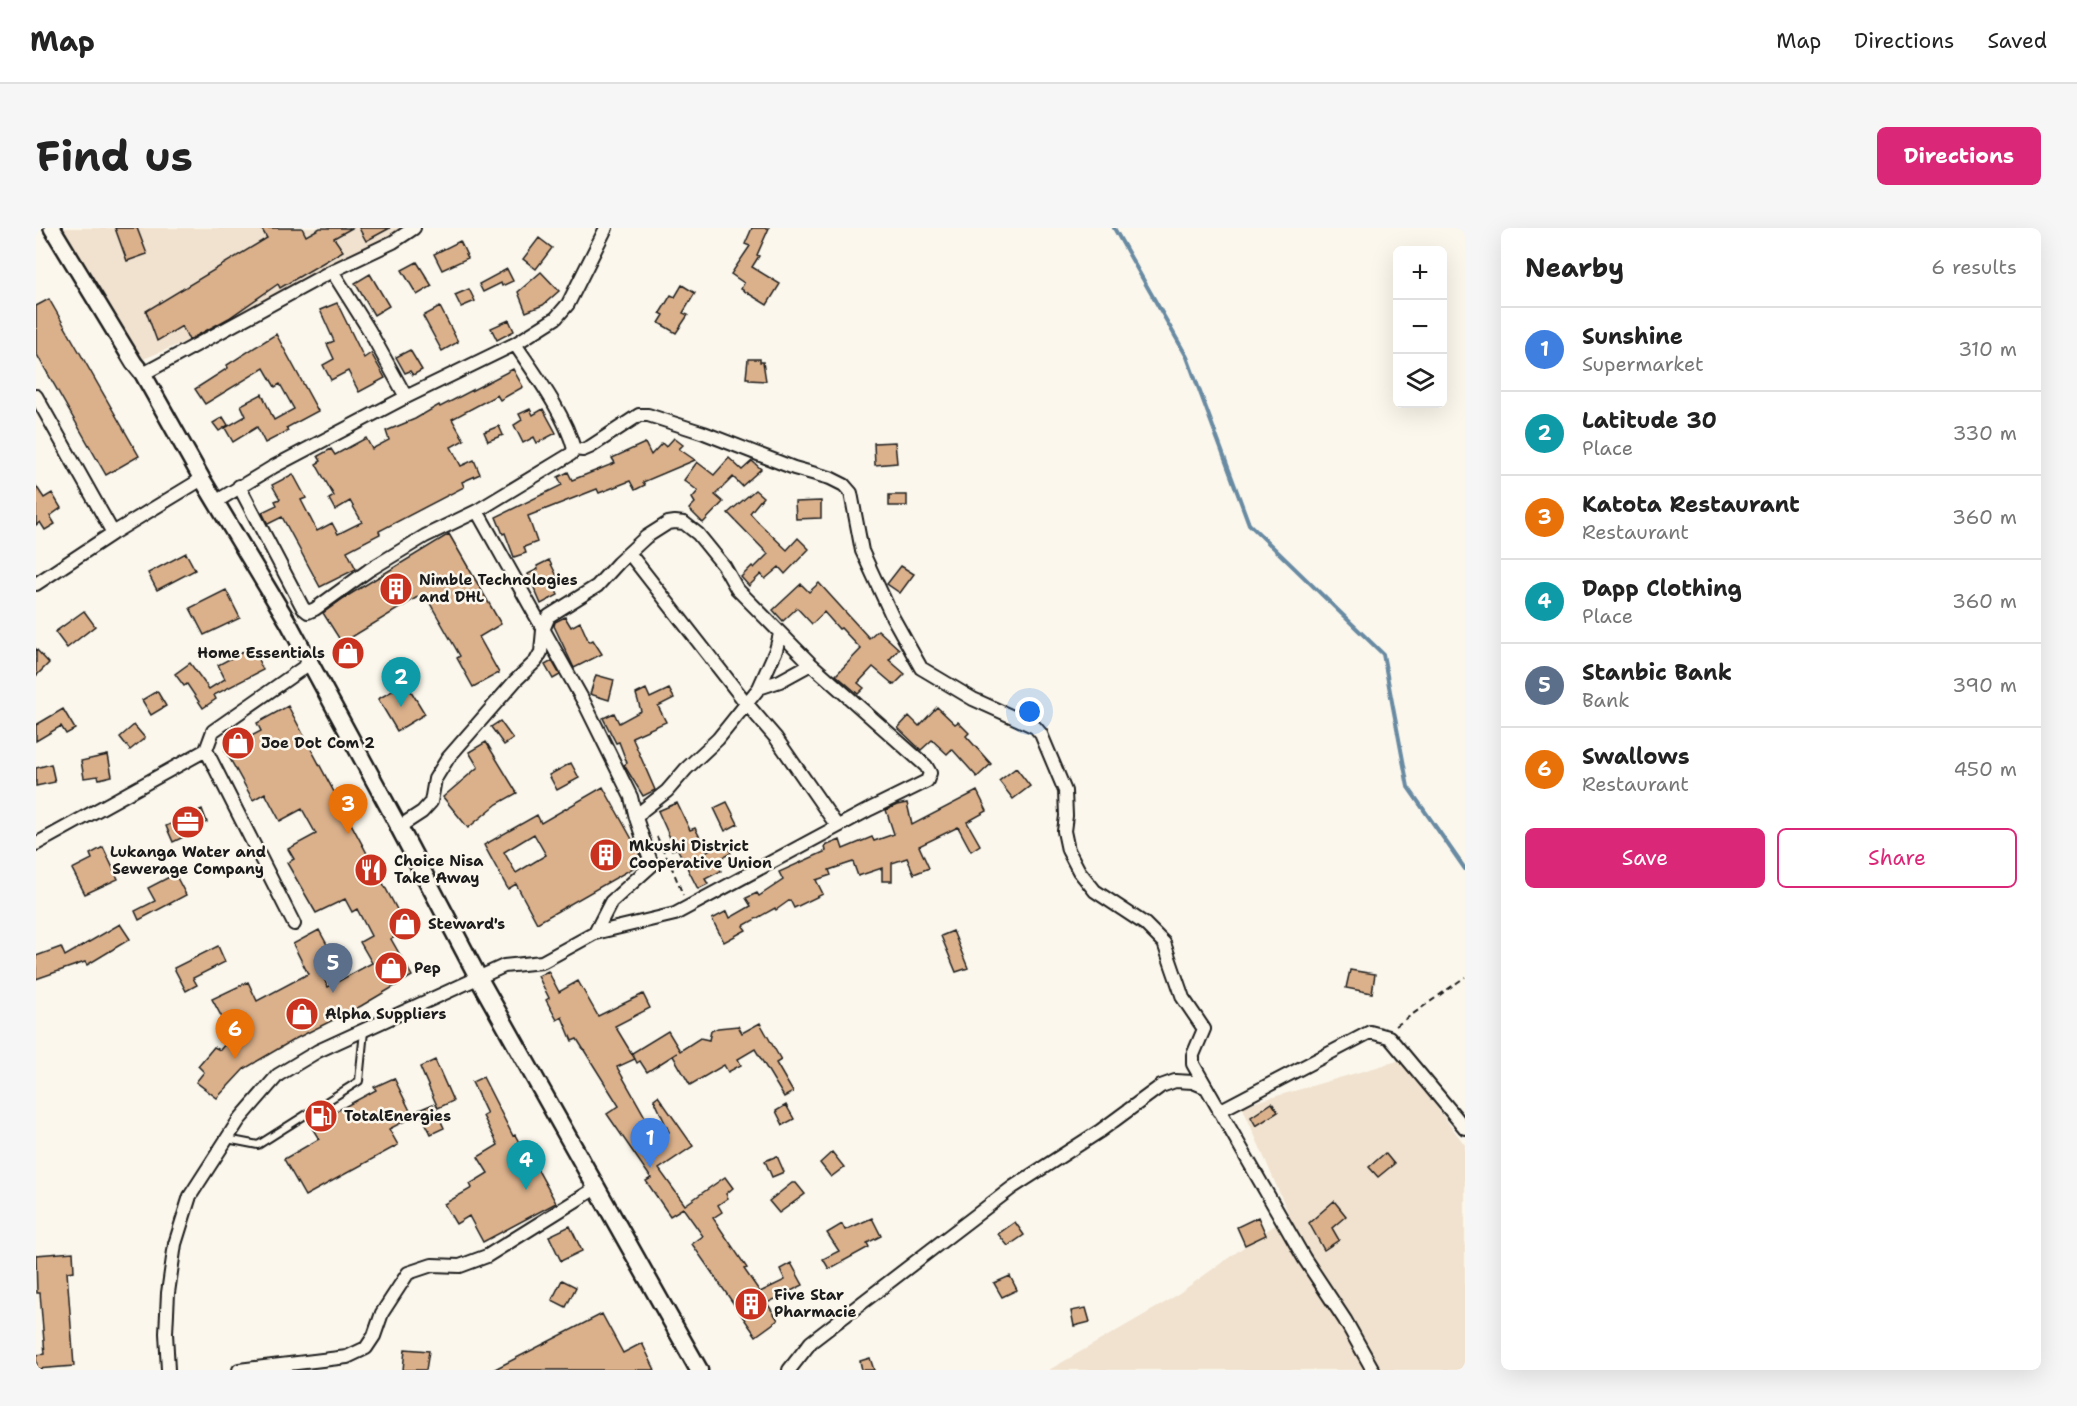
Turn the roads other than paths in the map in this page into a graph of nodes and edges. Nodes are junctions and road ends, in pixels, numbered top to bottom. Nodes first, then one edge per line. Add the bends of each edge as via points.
1 (52, 228) edge
2 (414, 228) edge
3 (606, 228) edge
4 (332, 271) junction
5 (515, 344) junction
6 (143, 374) junction
7 (36, 396) edge
8 (406, 397) junction
9 (574, 448) junction
10 (202, 479) junction
11 (239, 486) junction
12 (217, 501) junction
13 (477, 511) junction
14 (113, 533) junction
15 (629, 553) junction
16 (36, 584) edge
17 (543, 630) junction
18 (780, 634) junction
19 (310, 663) junction
20 (811, 664) junction
21 (759, 688) junction
22 (746, 703) junction
23 (206, 750) junction
24 (640, 814) junction
25 (837, 826) junction
26 (399, 827) junction
27 (36, 844) edge
28 (294, 924) dead end
29 (595, 933) junction
30 (478, 977) junction
31 (364, 1030) junction
32 (1205, 1087) junction
33 (1220, 1111) junction
34 (1465, 1128) edge
35 (227, 1139) junction
36 (596, 1188) junction
37 (168, 1370) edge
38 (239, 1370) edge
39 (699, 1370) edge
40 (789, 1370) edge
41 (1373, 1370) edge

1 - 6 street
2 - 4 street
3 - 5 street via 568,304 556,318
4 - 6 street
4 - 8 street
5 - 8 street
5 - 9 street via 540,381
6 - 10 street
7 - 14 street
8 - 11 street
9 - 13 street via 571,454
9 - 32 street via 590,447 639,415 648,416 830,478 848,488 862,551 921,668 973,699 1035,727 1041,734 1065,791 1064,831 1068,850 1095,891 1145,924 1164,943 1183,998 1204,1029 1192,1060
10 - 12 street
10 - 14 street
11 - 12 street
11 - 13 street via 303,608 309,612 425,536
12 - 19 street
13 - 17 street
14 - 16 street
15 - 17 street via 597,586 549,616
15 - 18 street via 668,523 684,523 698,534 737,589
15 - 22 street
17 - 24 street
17 - 26 street via 536,661 448,758 435,779 431,802
18 - 20 street
18 - 21 street
19 - 23 street via 213,730
19 - 26 street
20 - 21 street
20 - 25 street via 930,772 927,781
21 - 22 street
22 - 24 street via 718,739
22 - 25 street via 776,738
23 - 27 street
23 - 28 street
24 - 29 street via 652,865 611,902
25 - 29 street via 675,914
26 - 30 main road
29 - 30 street via 542,962 504,966
30 - 31 street
30 - 36 main road
31 - 35 street via 278,1075
31 - 35 lane via 359,1081 258,1145
32 - 33 street
32 - 40 street via 1175,1081 1161,1086 1013,1187 811,1342
33 - 34 street via 1370,1032 1389,1037
33 - 41 street
35 - 37 street via 190,1196 175,1244 168,1293
36 - 38 street via 487,1256 460,1266 432,1265 408,1273 382,1313 366,1348 347,1357
36 - 39 main road

